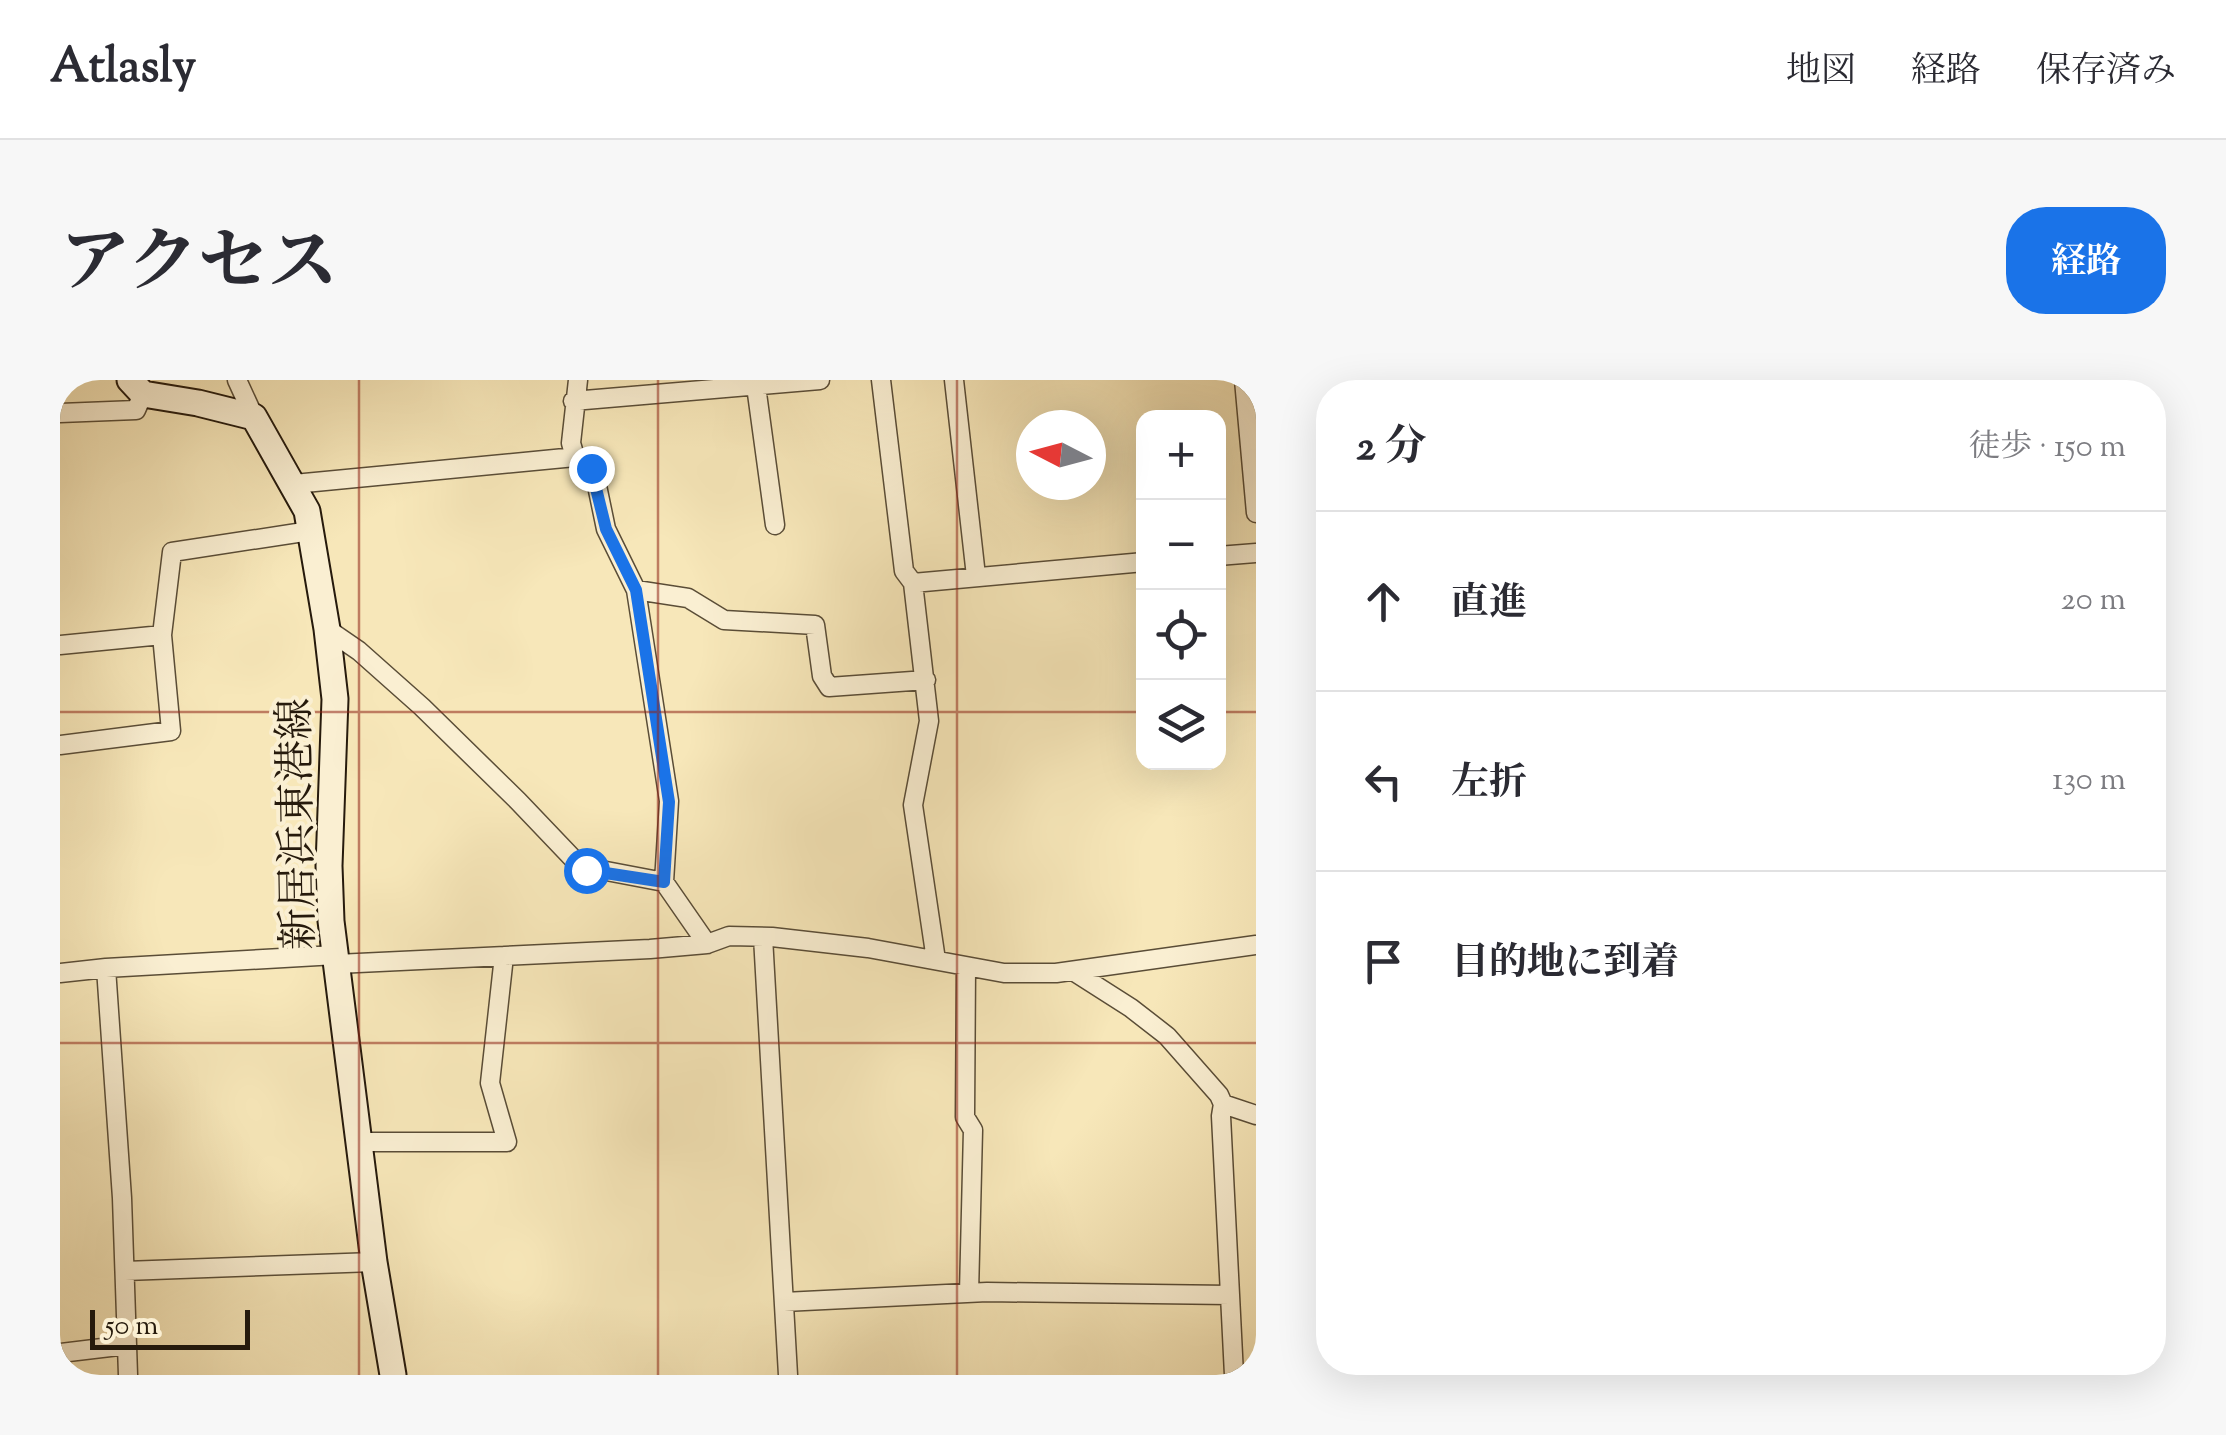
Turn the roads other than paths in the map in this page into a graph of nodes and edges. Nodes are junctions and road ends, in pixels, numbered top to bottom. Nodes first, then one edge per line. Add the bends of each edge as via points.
1 (237, 380) edge
2 (578, 380) edge
3 (820, 380) edge
4 (881, 380) edge
5 (954, 380) edge
6 (1244, 380) edge
7 (756, 386) junction
8 (136, 387) edge
9 (573, 401) junction
10 (60, 413) edge
11 (254, 416) junction
12 (575, 456) junction
13 (294, 484) junction
14 (1256, 513) edge
15 (775, 525) dead end
16 (310, 531) junction
17 (1256, 553) edge
18 (1226, 555) edge
19 (1136, 563) edge
20 (976, 576) junction
21 (913, 583) junction
22 (636, 590) junction
23 (326, 629) junction
24 (162, 635) junction
25 (60, 645) edge
26 (926, 680) junction
27 (60, 745) edge
28 (664, 882) junction
29 (763, 937) junction
30 (707, 944) junction
31 (1256, 945) edge
32 (504, 956) junction
33 (337, 959) junction
34 (936, 960) junction
35 (966, 967) junction
36 (106, 968) junction
37 (1072, 971) junction
38 (60, 973) edge
39 (1224, 1104) junction
40 (1256, 1115) edge
41 (359, 1142) junction
42 (374, 1262) junction
43 (125, 1270) junction
44 (970, 1293) junction
45 (1230, 1294) junction
46 (784, 1302) junction
47 (127, 1345) junction
48 (60, 1354) edge
49 (128, 1375) edge
50 (393, 1375) edge
51 (788, 1375) edge
52 (1234, 1375) edge

1 - 11 street
2 - 9 street
3 - 7 street
4 - 21 street via 904,571
5 - 20 street
6 - 14 street
7 - 9 street
7 - 15 street
8 - 10 street via 136,410
8 - 11 main road
9 - 12 street
11 - 13 main road, 新居浜東港線
12 - 13 street
12 - 22 street via 596,476 606,529
13 - 16 main road, 新居浜東港線
16 - 23 main road, 新居浜東港線
16 - 24 street via 172,552
17 - 18 street
19 - 20 street
20 - 21 street
21 - 26 street
22 - 26 street via 688,598 724,620 814,625 829,687
22 - 28 street via 668,788
23 - 28 street via 422,707 580,866
23 - 33 main road, 新居浜東港線 via 335,700 329,866
24 - 25 street
24 - 27 street via 170,731
26 - 34 street via 928,739 913,805
28 - 30 street
29 - 30 street via 729,936
29 - 34 street
29 - 46 street
30 - 32 street
31 - 37 street
32 - 33 street
32 - 41 street via 490,1083 507,1142
33 - 36 street
33 - 41 main road, 新居浜東港線
34 - 35 street
35 - 37 street
35 - 44 street
36 - 38 street
36 - 43 street
37 - 39 street via 1167,1036
39 - 40 street
39 - 45 street
41 - 42 main road, 新居浜東港線
42 - 43 street
42 - 50 main road, 新居浜東港線
43 - 47 street
44 - 45 street
44 - 46 street
45 - 52 street
46 - 51 street
47 - 48 street
47 - 49 street

